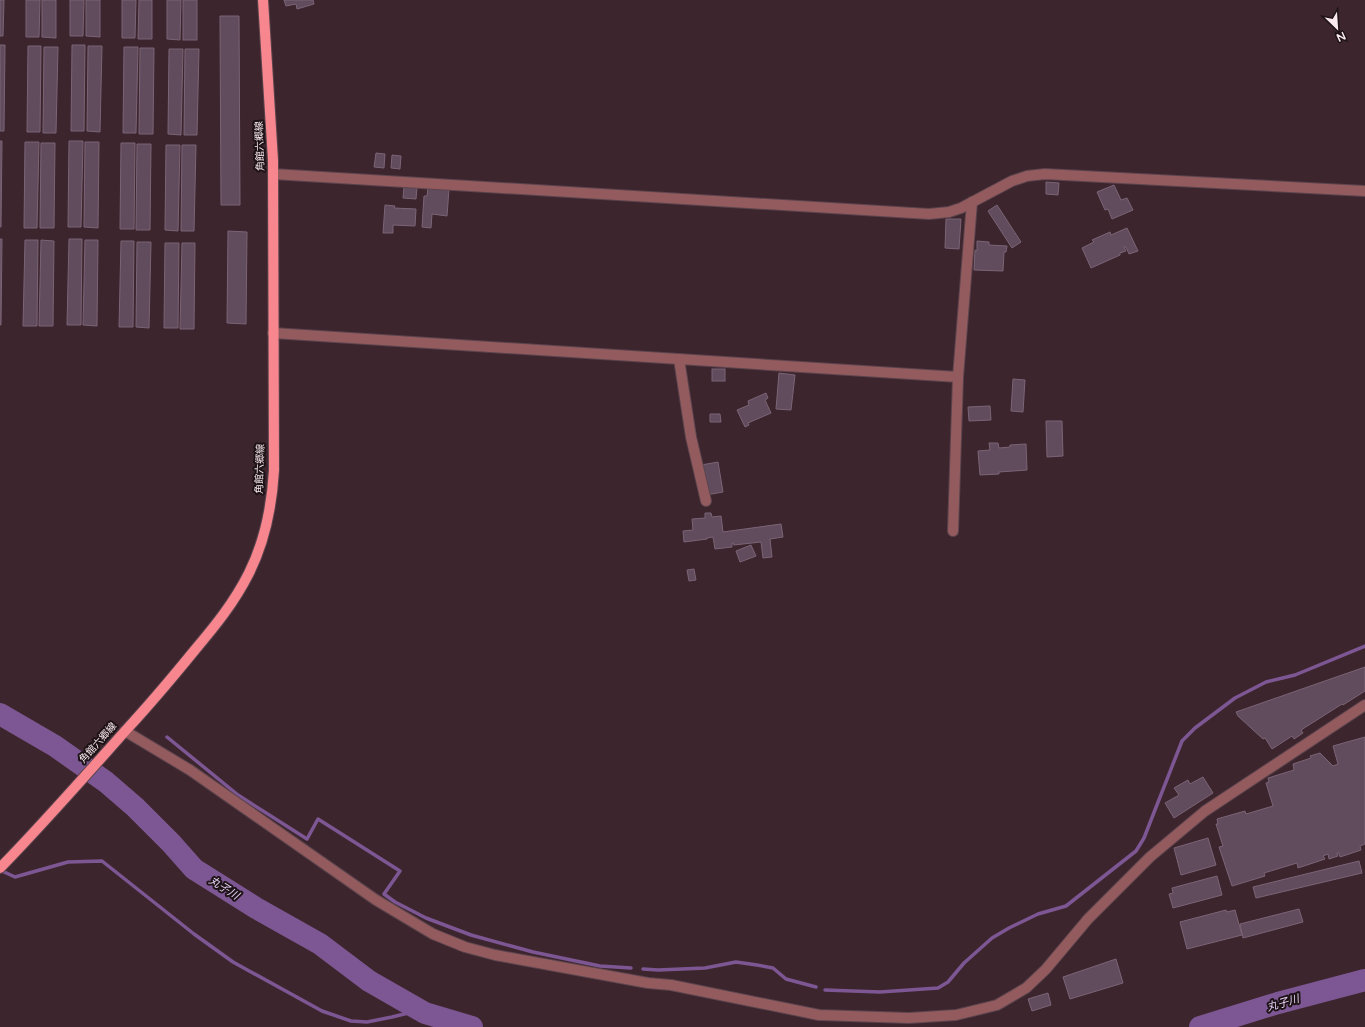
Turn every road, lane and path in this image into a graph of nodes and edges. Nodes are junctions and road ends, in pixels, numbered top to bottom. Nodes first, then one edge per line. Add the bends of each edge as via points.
1 (263, 0) edge
2 (273, 174) junction
3 (1365, 191) edge
4 (972, 202) junction
5 (273, 333) junction
6 (679, 359) junction
7 (958, 377) junction
8 (706, 501) dead end
9 (953, 531) dead end
10 (1365, 705) edge
11 (125, 731) junction
12 (2, 865) edge

1 - 2 main road, 角館六郷線
2 - 4 street via 929,214 949,212
2 - 5 main road, 角館六郷線
3 - 4 street via 1045,174 1012,181
4 - 7 street
5 - 6 street
5 - 11 main road, 角館六郷線 via 274,470 272,496 262,541 250,571 225,613
6 - 7 street
6 - 8 street via 691,437
7 - 9 street
10 - 11 street via 1186,826 1150,857 1088,919 1046,970 1026,988 997,1005 956,1015 909,1018 819,1014 671,985 494,955 465,947 433,934 376,900 190,770
11 - 12 main road, 角館六郷線

